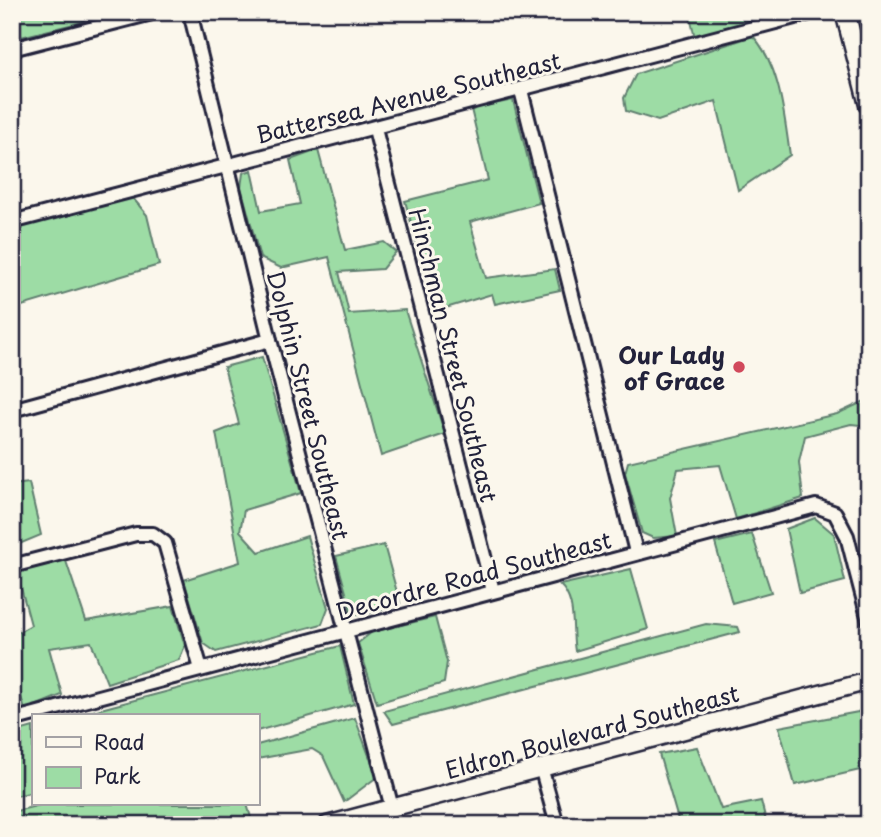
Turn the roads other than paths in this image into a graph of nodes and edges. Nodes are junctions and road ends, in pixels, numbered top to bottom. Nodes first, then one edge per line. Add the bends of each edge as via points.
1 (156, 12) edge
2 (190, 12) edge
3 (814, 12) edge
4 (845, 12) edge
5 (12, 49) edge
6 (521, 90) junction
7 (869, 105) edge
8 (375, 129) junction
9 (228, 165) junction
10 (12, 222) edge
11 (270, 340) junction
12 (12, 410) edge
13 (636, 552) junction
14 (12, 566) edge
15 (493, 592) junction
16 (869, 621) edge
17 (346, 632) junction
18 (201, 669) junction
19 (869, 681) edge
20 (34, 714) edge
21 (32, 715) edge
22 (12, 720) edge
23 (541, 767) junction
24 (392, 808) junction
25 (327, 825) edge
26 (557, 825) edge

1 - 5 street
2 - 9 street, Dolphin Street Southeast
3 - 6 street, Battersea Avenue Southeast
4 - 7 main road
6 - 8 street, Battersea Avenue Southeast
6 - 13 street
8 - 9 street, Battersea Avenue Southeast
8 - 15 street, Hinchman Street Southeast
9 - 10 street, Battersea Avenue Southeast
9 - 11 street, Dolphin Street Southeast
11 - 12 street
11 - 17 street, Dolphin Street Southeast
13 - 15 street, Decordre Road Southeast
13 - 16 street, Decordre Road Southeast via 816,506 835,513 847,536
14 - 18 street via 136,534 153,534 165,543
15 - 17 street, Decordre Road Southeast
17 - 18 street, Decordre Road Southeast
17 - 24 street, Dolphin Street Southeast
18 - 20 street, Decordre Road Southeast
19 - 23 street, Eldron Boulevard Southeast
21 - 22 street, Decordre Road Southeast
23 - 24 street, Eldron Boulevard Southeast
23 - 26 street
24 - 25 street, Eldron Boulevard Southeast

